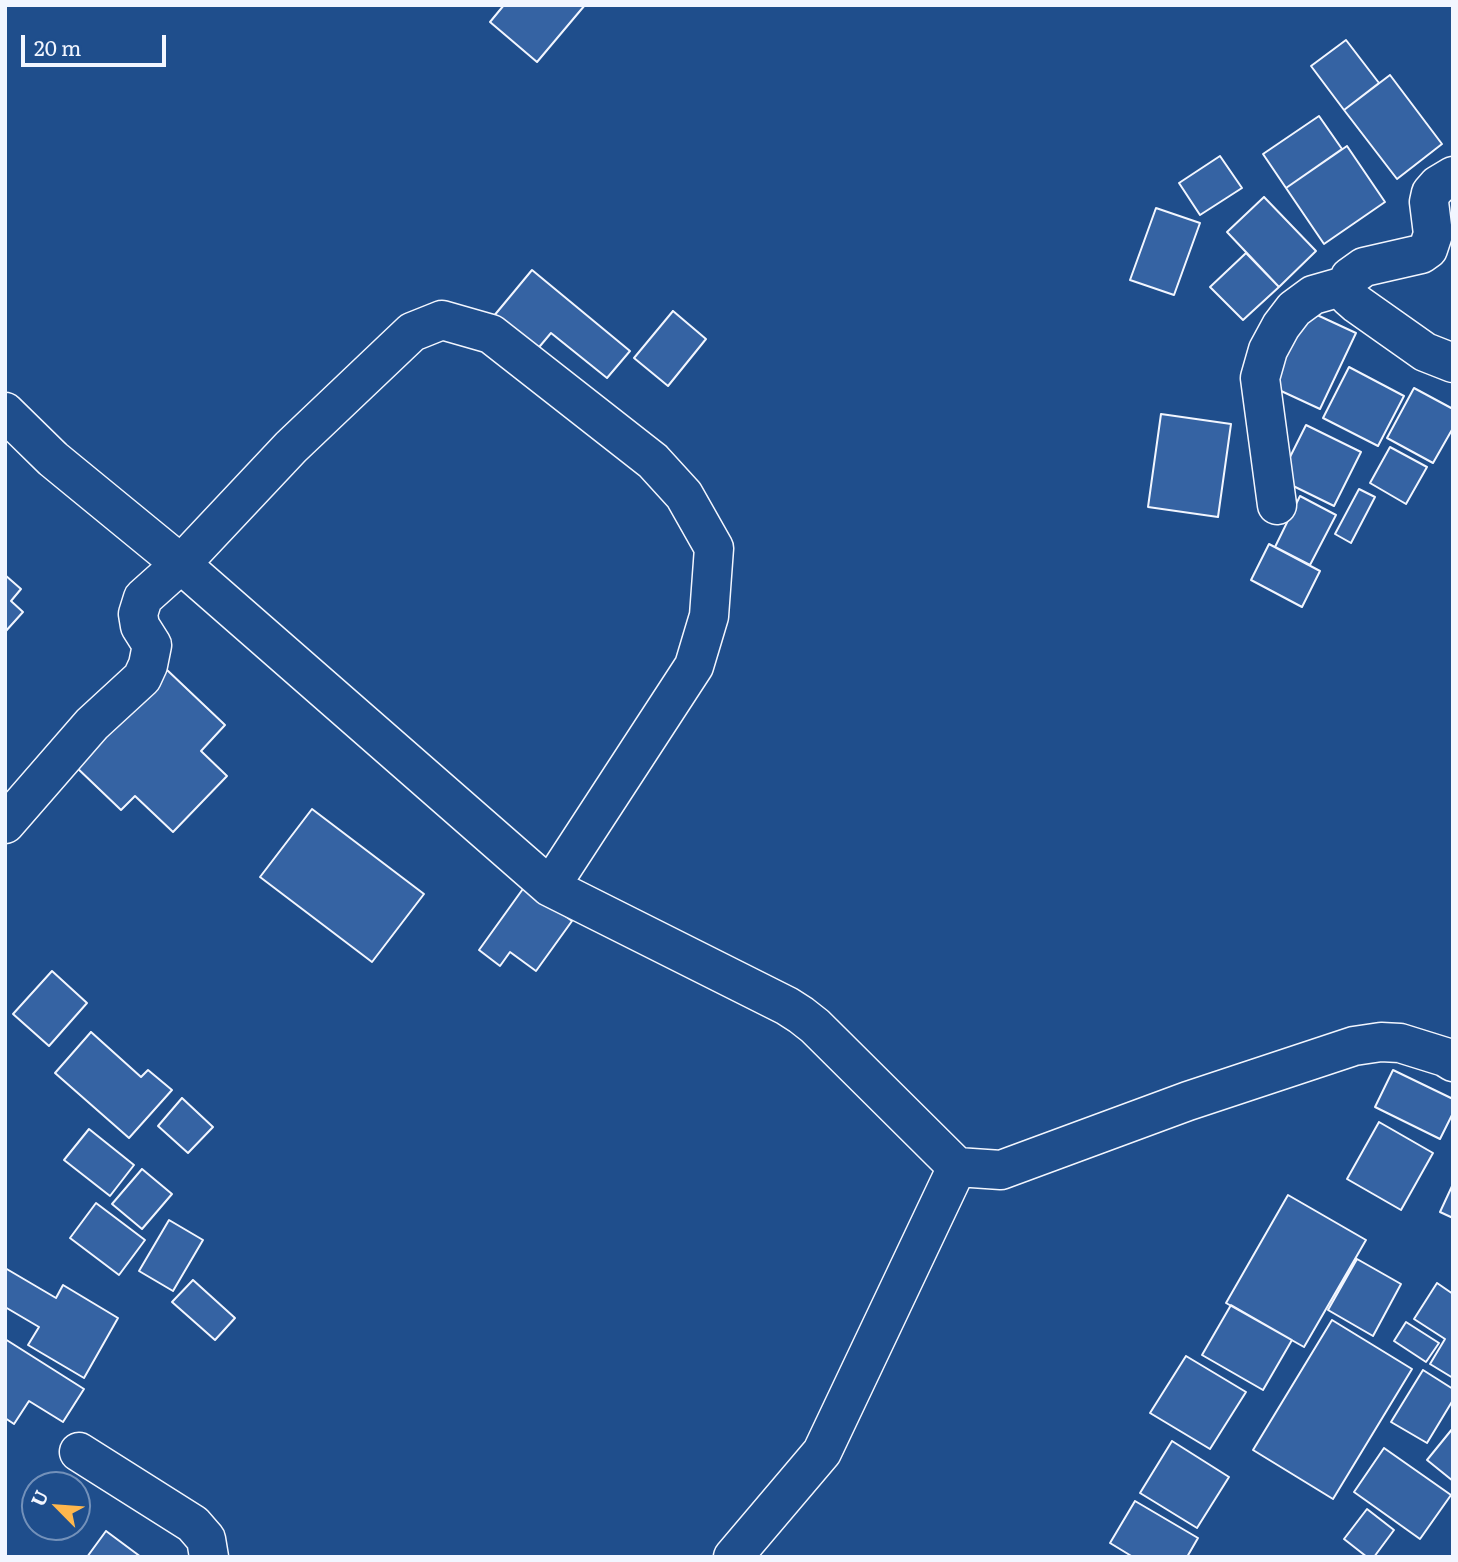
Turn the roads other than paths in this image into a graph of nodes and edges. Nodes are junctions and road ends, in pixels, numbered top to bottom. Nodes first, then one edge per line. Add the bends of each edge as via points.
1 (1453, 176) edge
2 (1348, 285) junction
3 (1453, 363) edge
4 (5, 412) edge
5 (1277, 505) dead end
6 (181, 564) junction
7 (5, 824) edge
8 (550, 887) junction
9 (1453, 1062) edge
10 (957, 1167) junction
11 (79, 1452) dead end
12 (209, 1557) edge
13 (733, 1557) edge

1 - 2 street via 1431,193 1433,234 1428,249 1364,267
2 - 3 street via 1349,297 1357,304 1426,352
2 - 5 street via 1313,295 1294,309 1268,350 1260,378
4 - 6 street via 53,459
6 - 7 street via 143,597 140,626 152,645 142,678 92,724
6 - 8 street
6 - 8 street via 291,447 411,332 442,320 491,334 653,461 684,495 715,548 709,616 694,666
8 - 10 street via 801,1015
9 - 10 street via 1400,1043 1354,1046 1001,1170
10 - 13 street via 822,1452
11 - 12 street via 193,1524 206,1539

